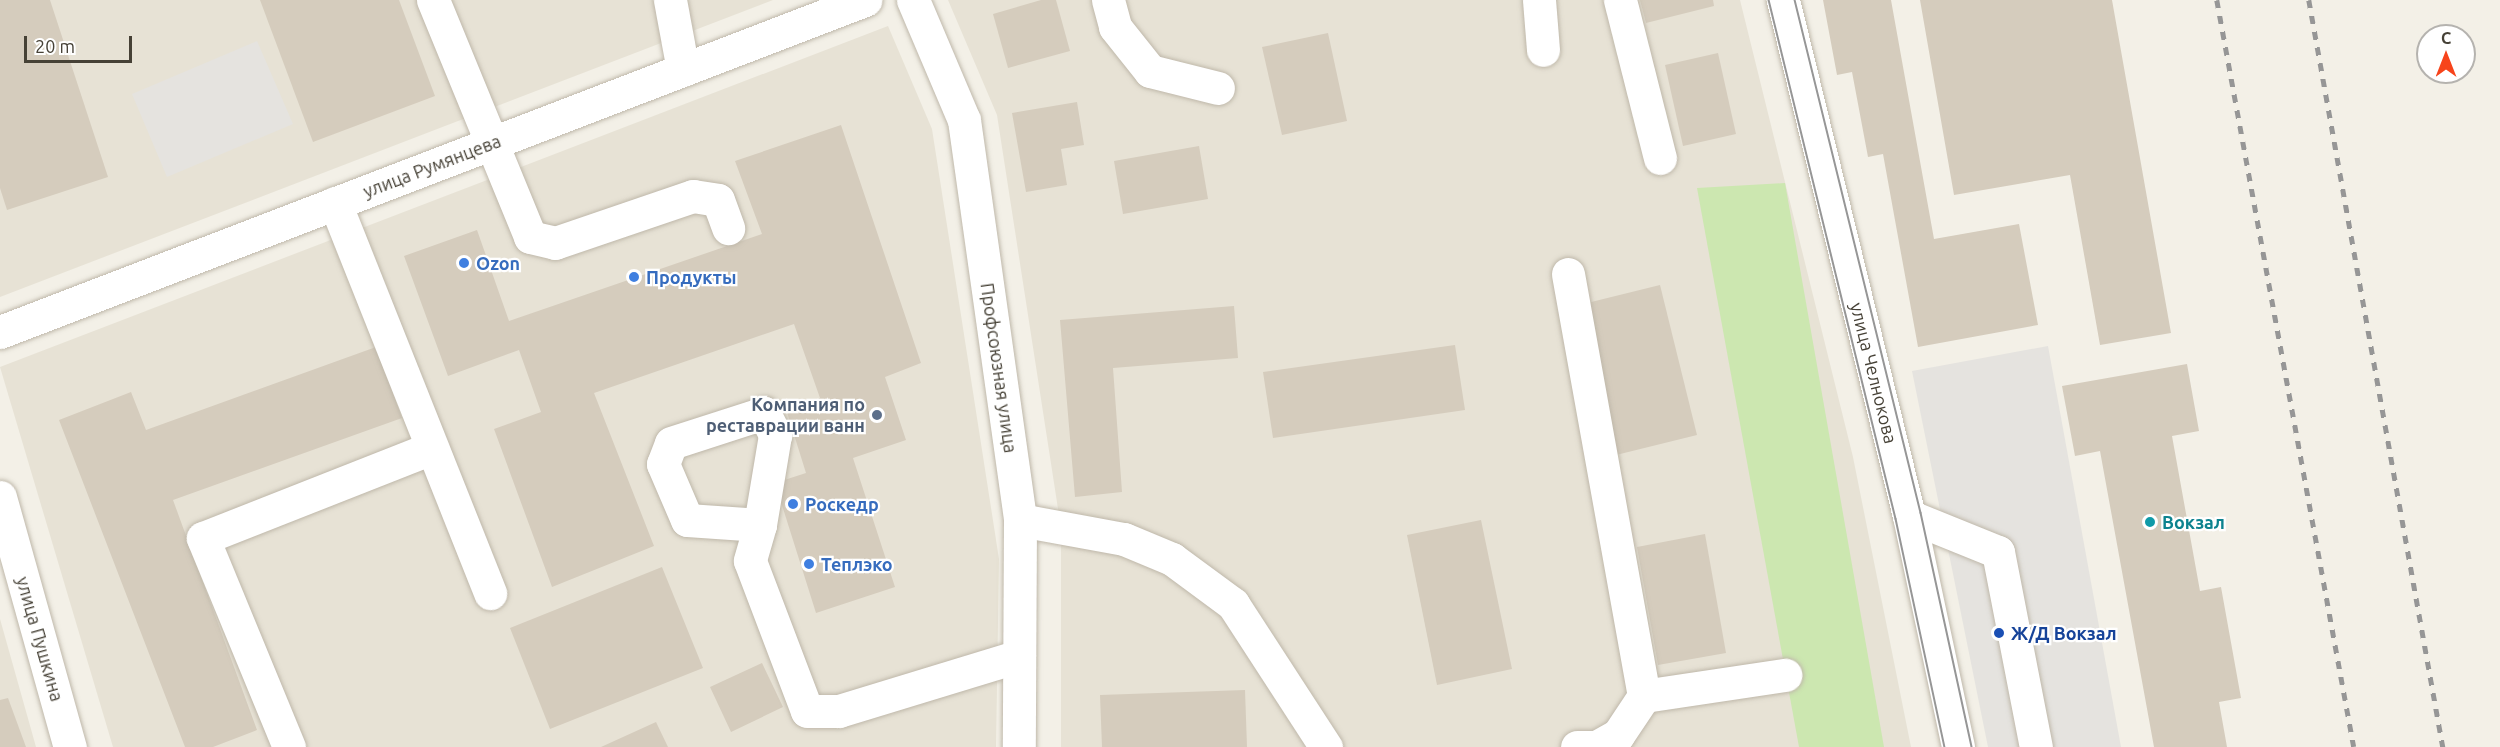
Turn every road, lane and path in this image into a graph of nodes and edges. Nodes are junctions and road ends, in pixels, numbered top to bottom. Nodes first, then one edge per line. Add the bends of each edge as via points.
1 (433, 0) edge
2 (670, 0) edge
3 (865, 0) edge
4 (913, 0) edge
5 (1108, 0) edge
6 (1539, 0) edge
7 (1620, 0) edge
8 (1783, 0) edge
9 (1543, 50) dead end
10 (683, 70) junction
11 (1218, 88) dead end
12 (493, 143) junction
13 (1660, 158) dead end
14 (335, 203) junction
15 (728, 228) dead end
16 (1568, 274) dead end
17 (0, 332) edge
18 (432, 448) junction
19 (0, 497) edge
20 (1909, 516) junction
21 (1020, 520) junction
22 (760, 525) dead end
23 (490, 593) dead end
24 (1019, 656) junction
25 (1785, 675) dead end
26 (1644, 696) junction
27 (70, 747) edge
28 (289, 747) edge
29 (1019, 747) edge
30 (1326, 747) edge
31 (1577, 747) edge
32 (1958, 747) edge
33 (2036, 747) edge

1 - 12 street
2 - 10 street
3 - 10 street, улица Румянцева
4 - 21 street, Профсоюзная улица via 964,120
5 - 11 street via 1115,27 1150,71
6 - 9 street
7 - 13 street
8 - 20 street, улица Челнокова
10 - 12 street, улица Румянцева
12 - 14 street, улица Румянцева
12 - 15 street via 530,237 555,243 693,196 718,200
14 - 17 street, улица Румянцева
14 - 18 street
16 - 26 street
18 - 23 street
18 - 28 street via 203,538
19 - 27 street, улица Пушкина
20 - 32 street, улица Челнокова
20 - 33 street via 1998,552
21 - 24 street, Профсоюзная улица
21 - 30 street via 1124,539 1172,559 1233,604
22 - 24 street via 750,561 807,711 840,711
24 - 29 street, Профсоюзная улица
25 - 26 street
26 - 31 street via 1618,735 1596,747

